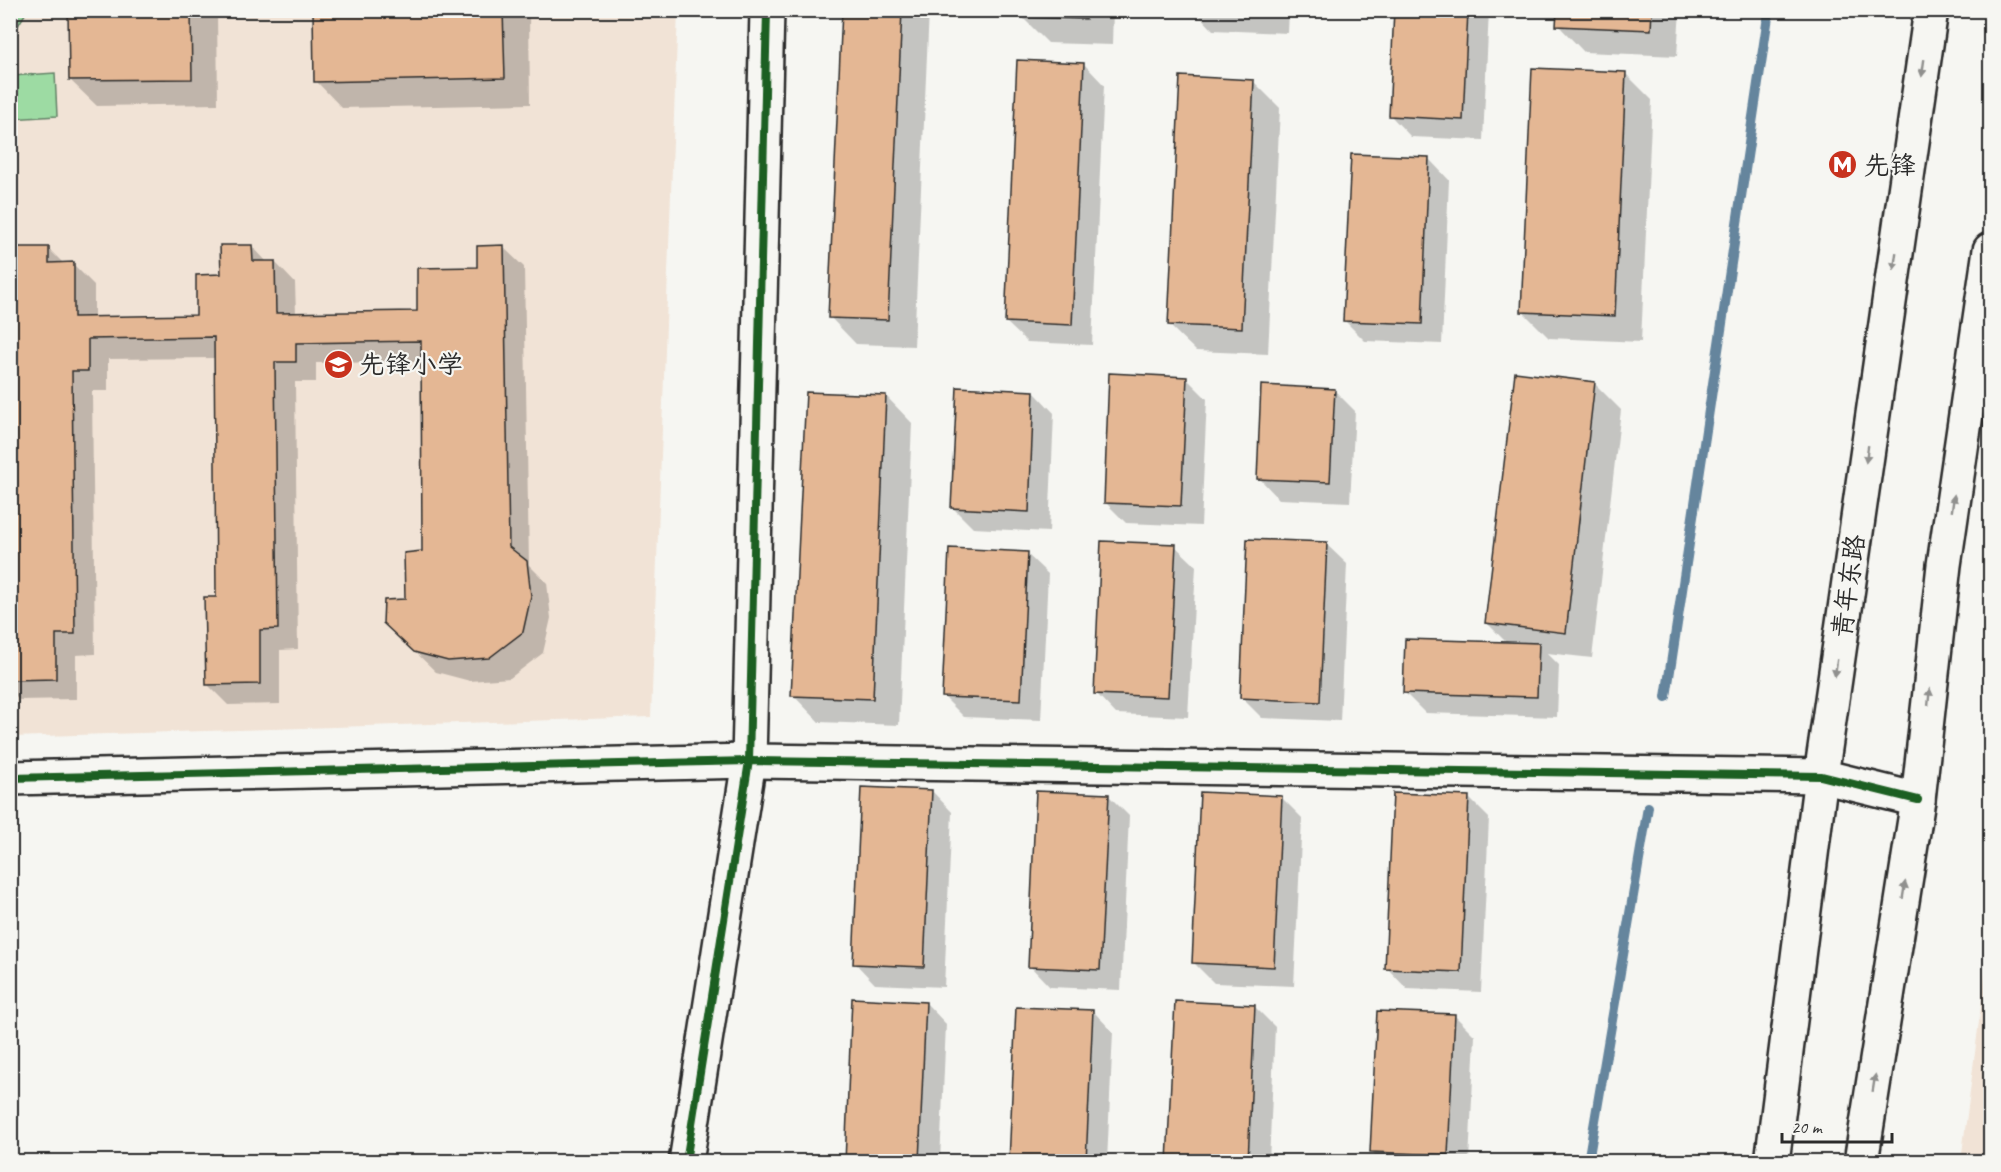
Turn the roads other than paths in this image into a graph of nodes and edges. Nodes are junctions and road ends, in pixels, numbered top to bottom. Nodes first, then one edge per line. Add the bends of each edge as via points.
1 (767, 10) edge
2 (1931, 10) edge
3 (1990, 250) edge
4 (749, 761) junction
5 (1821, 776) junction
6 (10, 778) edge
7 (1918, 800) junction
8 (686, 1161) edge
9 (1772, 1161) edge
10 (1862, 1161) edge

1 - 4 street
2 -> 5 street, 青年东路
7 -> 3 street via 1944,565
4 - 5 street
4 - 6 street
4 - 8 street
5 - 7 street
5 - 9 street, 青年东路
10 -> 7 street

